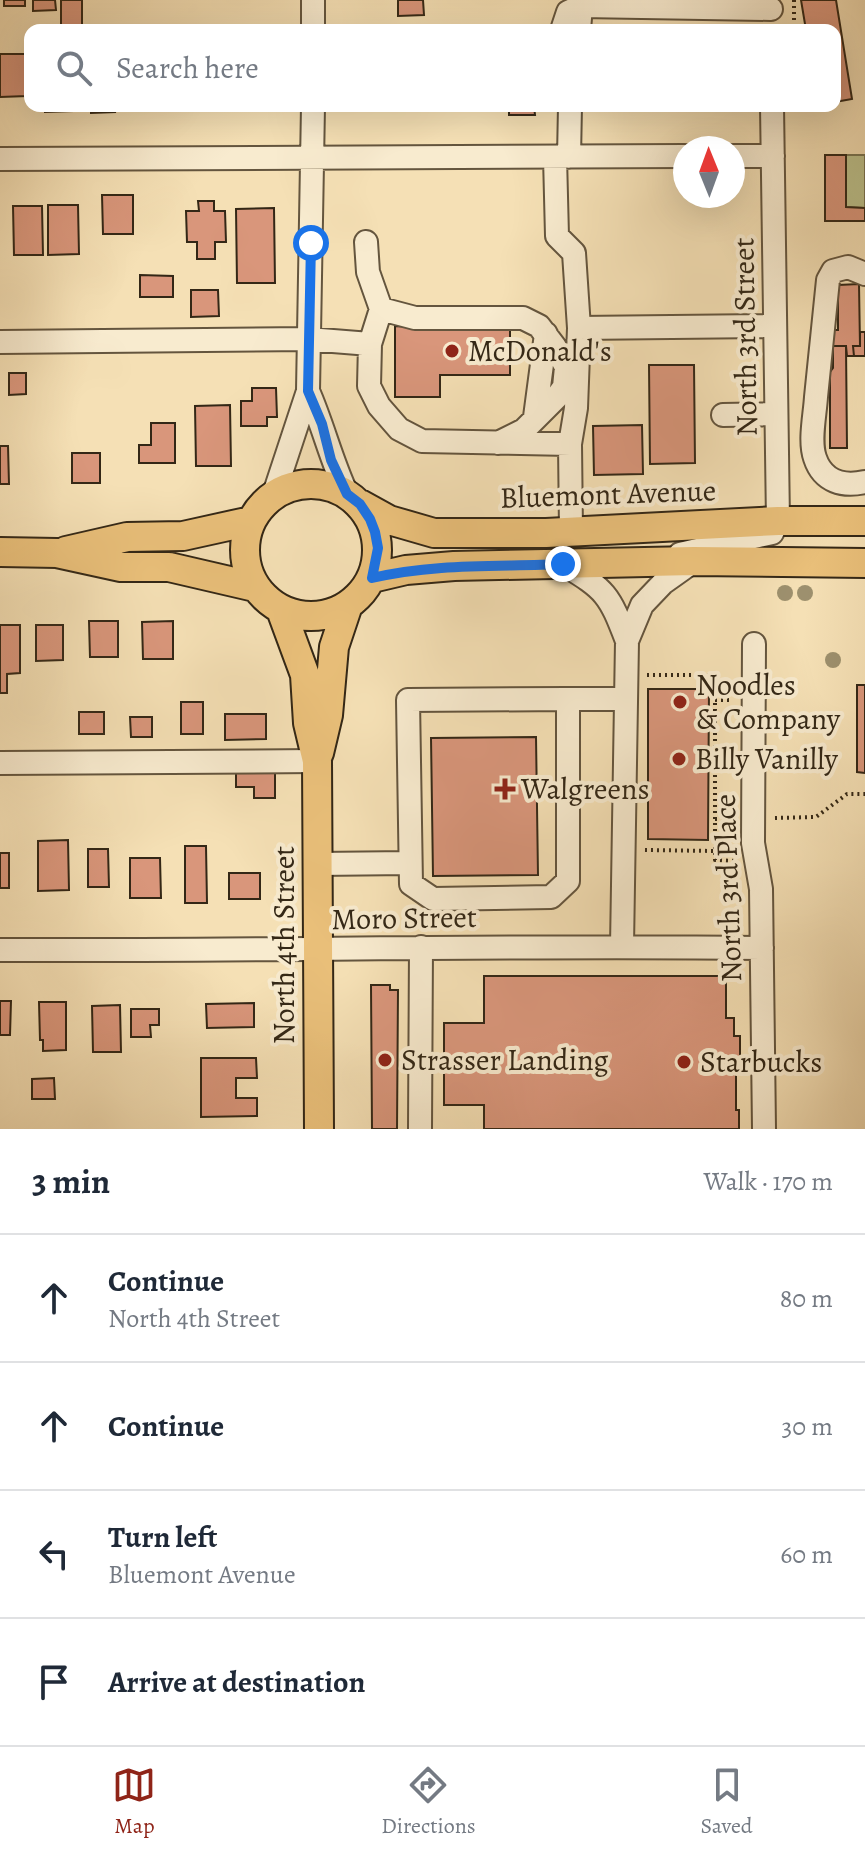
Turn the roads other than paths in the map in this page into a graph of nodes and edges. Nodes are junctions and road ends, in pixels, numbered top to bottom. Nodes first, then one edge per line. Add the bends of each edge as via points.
1 (313, 0) edge
2 (581, 6) junction
3 (771, 13) edge
4 (730, 19) edge
5 (313, 24) edge
6 (564, 24) edge
7 (580, 24) edge
8 (313, 112) edge
9 (569, 112) edge
10 (772, 112) edge
11 (673, 156) edge
12 (745, 156) edge
13 (773, 156) junction
14 (562, 157) junction
15 (313, 158) junction
16 (0, 159) edge
17 (366, 242) dead end
18 (865, 274) edge
19 (381, 309) junction
20 (774, 326) junction
21 (579, 328) junction
22 (308, 339) junction
23 (0, 342) edge
24 (370, 344) junction
25 (308, 391) junction
26 (723, 415) dead end
27 (776, 420) junction
28 (814, 426) junction
29 (498, 443) junction
30 (570, 444) junction
31 (865, 482) edge
32 (274, 494) junction
33 (353, 499) junction
34 (251, 521) junction
35 (778, 521) junction
36 (865, 521) edge
37 (571, 531) junction
38 (0, 552) edge
39 (57, 553) junction
40 (648, 561) junction
41 (694, 561) junction
42 (865, 563) edge
43 (563, 564) junction
44 (372, 578) junction
45 (255, 587) junction
46 (348, 605) junction
47 (281, 610) junction
48 (627, 641) junction
49 (754, 644) dead end
50 (568, 699) junction
51 (626, 699) junction
52 (317, 761) junction
53 (0, 763) edge
54 (409, 863) junction
55 (317, 864) junction
56 (622, 946) junction
57 (421, 947) junction
58 (762, 948) junction
59 (0, 950) edge
60 (319, 951) junction
61 (319, 1129) edge
62 (420, 1129) edge
63 (764, 1129) edge

1 - 5 street
2 - 4 street
2 - 6 street via 568,12
2 - 7 street
3 - 4 street
8 - 15 street
9 - 14 street
10 - 13 street, North 3rd Street
11 - 14 street
12 - 13 street
13 - 20 street, North 3rd Street
14 - 15 street
14 - 21 street via 557,236 574,253
15 - 16 street
15 - 22 street
17 - 19 street via 368,272
18 - 28 street via 848,267 833,271 828,280
19 - 24 street
19 - 29 street via 415,318 523,318 546,334 535,417 524,430
20 - 21 street via 722,333
20 - 27 street, North 3rd Street
21 - 30 street
22 - 23 street
22 - 24 street
22 - 25 street
24 - 29 street via 369,386 399,429 422,441
25 - 32 street
25 - 33 street via 331,460
26 - 27 street
27 - 28 street
27 - 35 street, North 3rd Street
28 - 31 street via 814,456 821,470 843,484
29 - 30 street
30 - 37 street
32 - 33 main road via 316,483
32 - 34 main road
33 - 37 main road, Bluemont Avenue via 389,520 434,533
33 - 44 main road via 375,532 378,548
34 - 39 main road via 183,536 127,537
34 - 45 main road via 244,551
35 - 36 main road, Bluemont Avenue
35 - 37 main road, Bluemont Avenue
35 - 40 street via 772,533
38 - 39 main road
39 - 45 main road via 121,567 182,569
40 - 41 main road
40 - 43 main road
41 - 42 main road
41 - 48 street via 642,605
43 - 44 main road via 454,566
43 - 48 street via 597,584 613,604
44 - 46 main road
45 - 47 main road
46 - 47 main road via 319,616
46 - 52 main road, North 4th Street via 334,647 328,715
47 - 52 main road, North 4th Street via 305,675
48 - 51 street
49 - 58 street, North 3rd Place via 753,843 761,889
50 - 51 street
50 - 54 street via 408,700
50 - 54 street via 568,881 551,897 433,899 411,884
51 - 56 street
52 - 53 street
52 - 55 main road, North 4th Street
54 - 55 street
55 - 60 main road, North 4th Street
56 - 57 street, Moro Street
56 - 58 street, Moro Street
57 - 60 street, Moro Street
57 - 62 street
58 - 63 street, North 3rd Place
59 - 60 street, Moro Street
60 - 61 main road, North 4th Street

